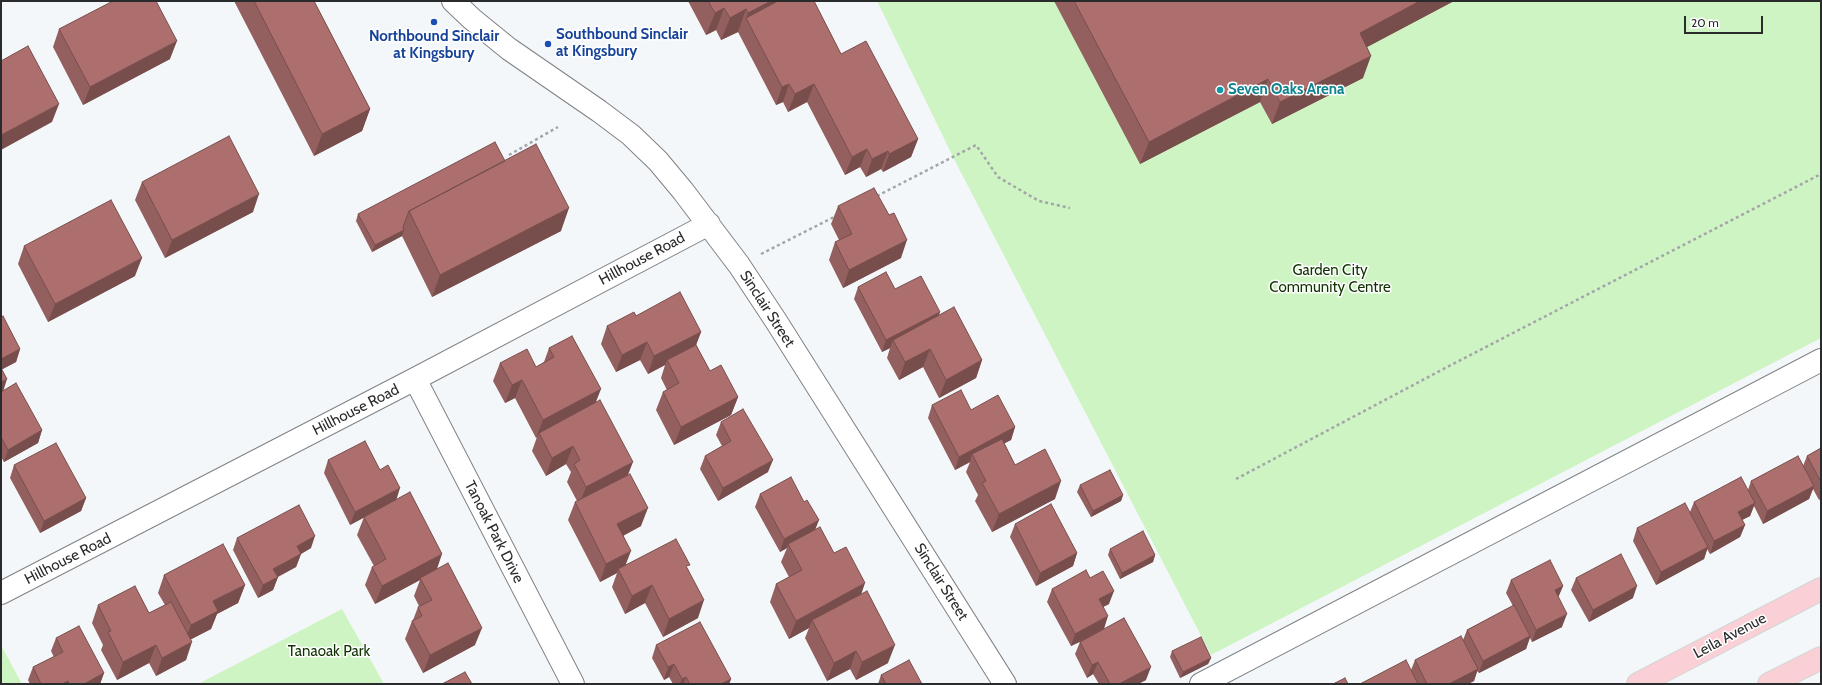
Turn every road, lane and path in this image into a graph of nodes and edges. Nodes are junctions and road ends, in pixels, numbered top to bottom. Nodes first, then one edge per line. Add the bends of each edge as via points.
1 (453, 1) edge
2 (558, 127) dead end
3 (509, 155) dead end
4 (1821, 174) edge
5 (872, 198) edge
6 (1070, 208) dead end
7 (837, 216) edge
8 (709, 224) junction
9 (739, 265) junction
10 (1821, 360) edge
11 (415, 379) junction
12 (1236, 479) dead end
13 (1821, 589) edge
14 (1, 593) edge
15 (1808, 669) edge
16 (573, 684) edge
17 (1005, 684) edge
18 (1201, 684) edge
19 (1638, 684) edge
20 (1769, 684) edge

1 - 8 street, Sinclair Street via 509,49 631,135 658,161
2 - 3 path
4 - 12 path
5 - 6 path via 976,145 998,178 1039,201
7 - 9 path
8 - 9 street, Sinclair Street
8 - 11 street, Hillhouse Road
9 - 17 street, Sinclair Street
10 - 18 street
11 - 14 street, Hillhouse Road
11 - 16 street, Tanoak Park Drive
13 - 19 main road, Leila Avenue
15 - 20 main road

